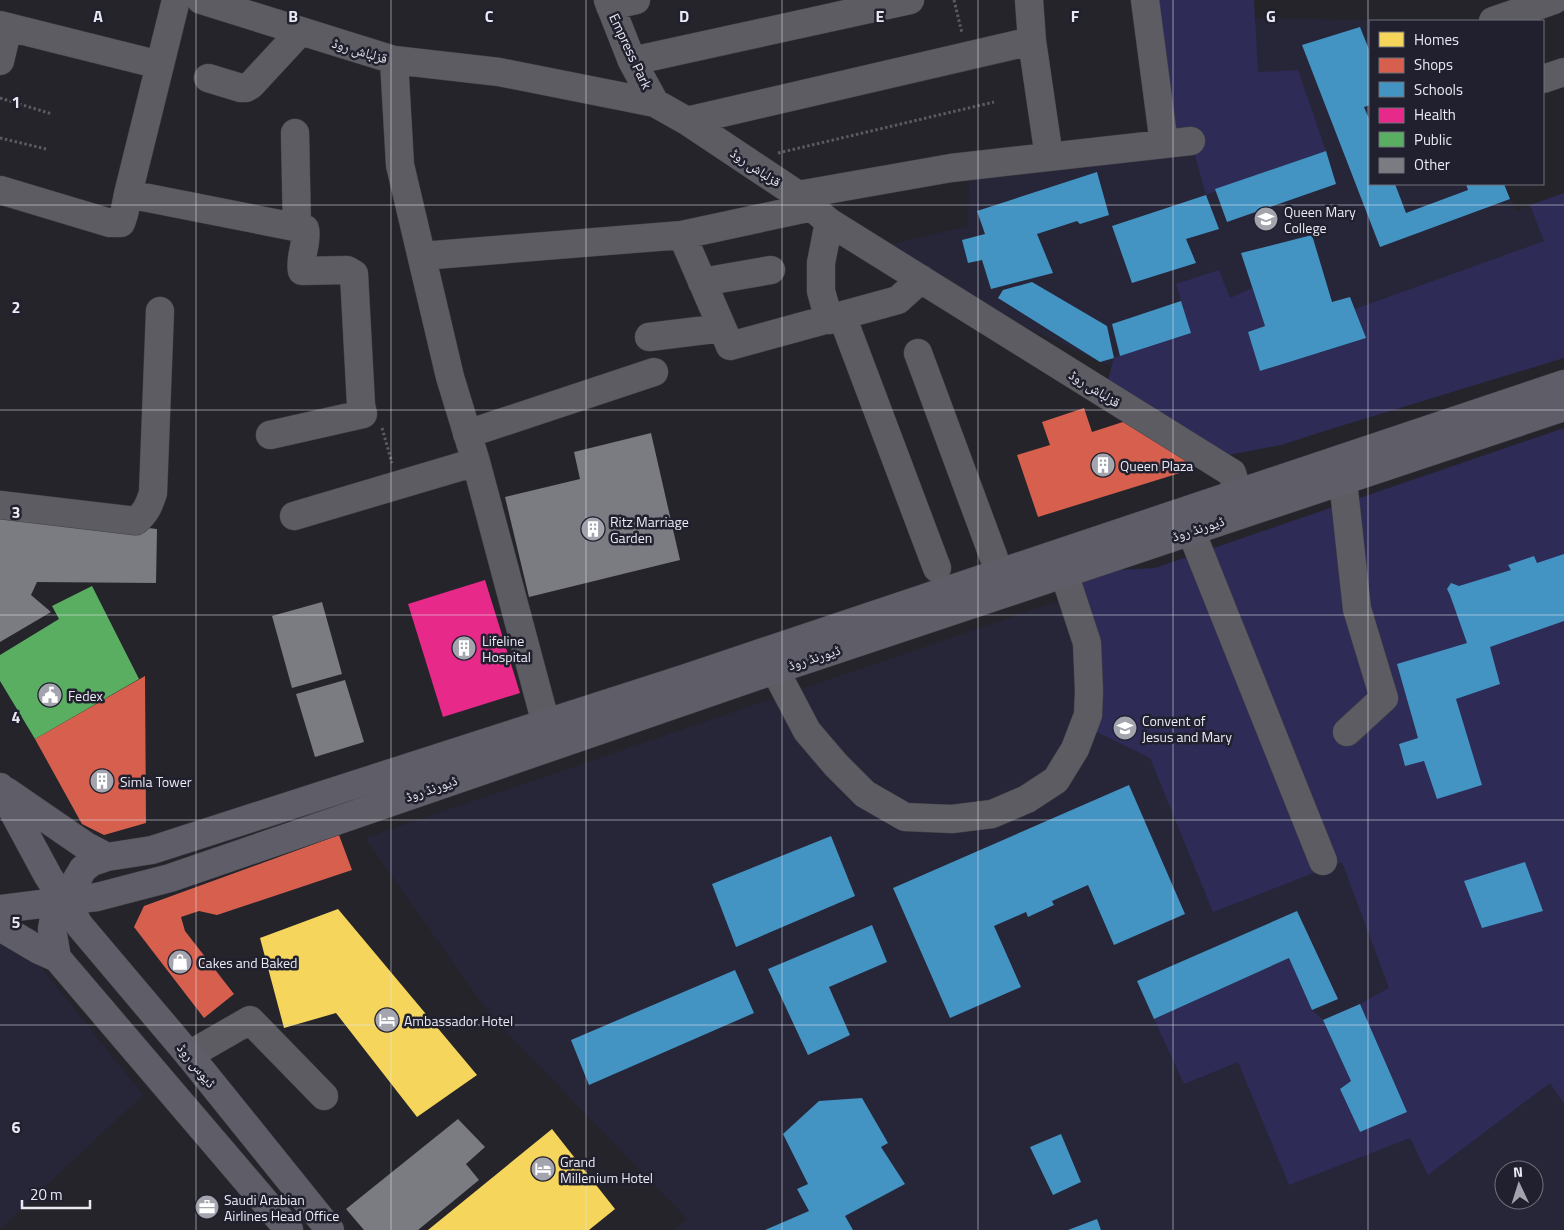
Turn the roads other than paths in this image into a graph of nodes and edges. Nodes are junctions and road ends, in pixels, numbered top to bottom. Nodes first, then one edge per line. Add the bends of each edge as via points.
1 (176, 0) edge
2 (201, 0) edge
3 (910, 0) edge
4 (1029, 0) edge
5 (1145, 0) edge
6 (1554, 0) edge
7 (618, 2) edge
8 (1496, 20) edge
9 (4, 26) edge
10 (301, 31) junction
11 (1032, 41) junction
12 (394, 60) junction
13 (0, 61) edge
14 (632, 61) junction
15 (160, 64) junction
16 (1564, 72) edge
17 (208, 78) dead end
18 (1544, 79) edge
19 (655, 103) junction
20 (687, 121) junction
21 (295, 133) dead end
22 (1191, 141) dead end
23 (1164, 144) junction
24 (1049, 157) junction
25 (0, 190) edge
26 (128, 194) junction
27 (813, 208) junction
28 (297, 228) junction
29 (682, 235) junction
30 (422, 256) junction
31 (771, 270) dead end
32 (922, 279) junction
33 (702, 282) junction
34 (160, 311) dead end
35 (835, 318) junction
36 (648, 337) dead end
37 (726, 337) junction
38 (918, 353) dead end
39 (654, 372) dead end
40 (1564, 384) edge
41 (1564, 407) edge
42 (467, 434) junction
43 (270, 435) dead end
44 (476, 462) junction
45 (1343, 481) junction
46 (1238, 493) junction
47 (0, 505) edge
48 (294, 516) dead end
49 (1191, 531) junction
50 (994, 558) dead end
51 (936, 568) dead end
52 (1064, 573) junction
53 (775, 670) junction
54 (546, 724) junction
55 (1347, 732) dead end
56 (0, 788) edge
57 (107, 857) junction
58 (1323, 861) dead end
59 (64, 901) junction
60 (0, 909) edge
61 (0, 927) edge
62 (57, 958) junction
63 (189, 1056) junction
64 (324, 1096) dead end
65 (289, 1230) edge
66 (330, 1230) edge

1 - 15 street
2 - 10 street, قزلباش روڈ
3 - 14 street
4 - 11 street
5 - 23 street
6 - 8 street
7 - 14 street, Empress Park
9 - 13 street
9 - 15 street
10 - 12 street, قزلباش روڈ
10 - 17 street via 246,88
11 - 20 street
11 - 24 street
12 - 19 street, قزلباش روڈ via 499,72
12 - 30 street via 400,165
14 - 19 street, Empress Park
15 - 26 street
16 - 18 street
19 - 20 street, قزلباش روڈ
20 - 27 street, قزلباش روڈ
21 - 28 street
22 - 23 street
23 - 24 street
24 - 27 street via 951,168
25 - 26 street via 110,223 121,223
26 - 28 street
27 - 29 street
27 - 32 street, قزلباش روڈ
27 - 35 street via 822,263 821,291
28 - 43 street via 305,229 306,235 302,271 347,270 354,274 363,414
29 - 30 street
29 - 33 street
30 - 42 street via 450,377
31 - 33 street
32 - 35 street via 898,300
32 - 46 street, قزلباش روڈ via 1232,472
33 - 37 street
34 - 47 street via 153,494 144,515 136,521
35 - 37 street
35 - 51 street
36 - 37 street
38 - 50 street
39 - 42 street
40 - 46 main road, ڈیورنڈ روڈ
41 - 45 main road, ڈیورنڈ روڈ
42 - 44 street
44 - 48 street
44 - 54 street
45 - 49 main road, ڈیورنڈ روڈ
45 - 55 street via 1357,609 1384,698
46 - 54 main road, ڈیورنڈ روڈ
49 - 52 main road, ڈیورنڈ روڈ
49 - 58 street
52 - 53 main road, ڈیورنڈ روڈ
52 - 53 street via 1087,642 1088,716 1076,749 1056,780 1027,799 992,814 952,819 905,817 865,794 807,731
53 - 59 main road, ڈیورنڈ روڈ via 170,878 97,897
54 - 57 main road, ڈیورنڈ روڈ via 152,850
56 - 57 main road
56 - 59 main road, ڈیوس روڈ
57 - 59 main road, ڈیورنڈ روڈ via 83,869
59 - 60 main road, ڈیورنڈ روڈ
59 - 62 main road via 52,928
59 - 63 main road, ڈیوس روڈ via 80,926
61 - 62 main road
62 - 65 main road
63 - 64 street via 250,1020
63 - 66 main road, ڈیوس روڈ

